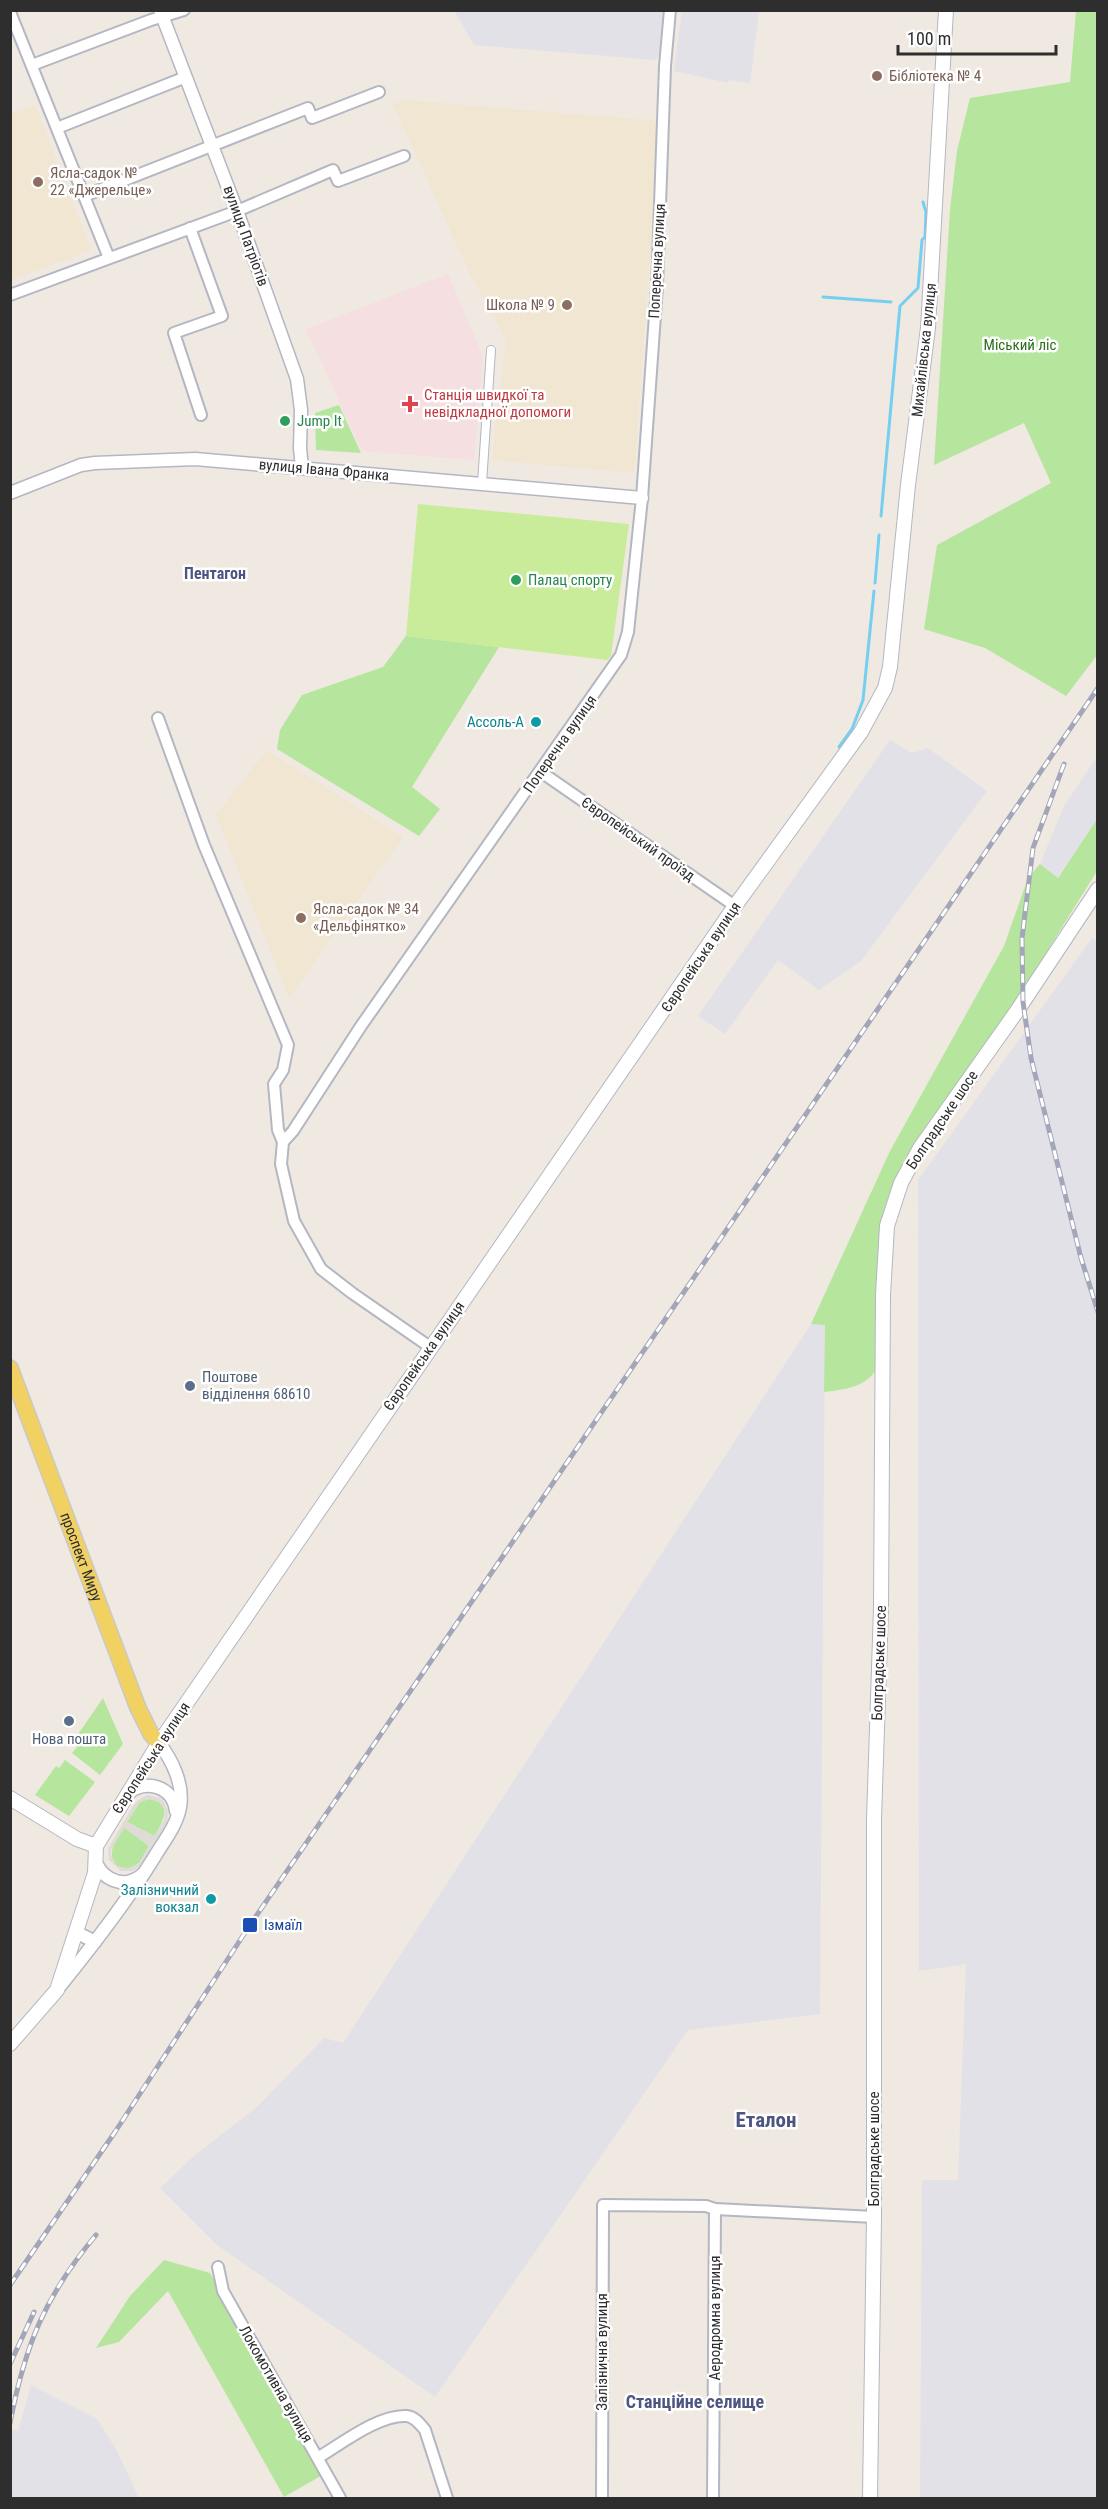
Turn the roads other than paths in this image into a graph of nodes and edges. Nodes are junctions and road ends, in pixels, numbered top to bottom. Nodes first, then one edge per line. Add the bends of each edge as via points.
1 (184, 10) edge
2 (670, 10) edge
3 (946, 10) edge
4 (10, 12) edge
5 (162, 14) edge
6 (32, 65) junction
7 (186, 77) junction
8 (379, 93) dead end
9 (57, 128) junction
10 (212, 147) junction
11 (404, 156) dead end
12 (84, 196) junction
13 (237, 211) junction
14 (189, 228) junction
15 (109, 258) junction
16 (10, 295) edge
17 (491, 350) dead end
18 (201, 415) dead end
19 (302, 468) junction
20 (482, 483) junction
21 (10, 493) edge
22 (642, 498) junction
23 (885, 688) joint
24 (158, 718) dead end
25 (541, 772) junction
26 (1098, 889) edge
27 (735, 906) junction
28 (283, 1142) junction
29 (430, 1347) junction
30 (10, 1368) edge
31 (159, 1743) junction
32 (10, 1798) edge
33 (123, 1799) junction
34 (176, 1818) junction
35 (96, 1846) junction
36 (96, 1863) junction
37 (146, 1870) junction
38 (76, 1932) junction
39 (95, 1942) junction
40 (57, 1990) junction
41 (10, 2044) edge
42 (715, 2209) junction
43 (874, 2217) junction
44 (218, 2268) dead end
45 (319, 2457) junction
46 (340, 2499) edge
47 (447, 2499) edge
48 (602, 2499) edge
49 (713, 2499) edge
50 (870, 2499) edge

1 - 5 street
2 - 22 street, Поперечна вулиця
3 - 23 main road, Михайлівська вулиця via 928,328
4 - 6 street
5 - 6 street
5 - 7 street, вулиця Патріотів
6 - 9 street
7 - 9 street
7 - 10 street, вулиця Патріотів
8 - 10 street via 312,118 308,108
9 - 12 street
10 - 12 street
10 - 13 street, вулиця Патріотів
11 - 13 street via 338,181 333,170
12 - 15 street
13 - 14 street
13 - 19 street, вулиця Патріотів via 297,379
14 - 15 street
14 - 18 street via 222,316 174,333
15 - 16 street
17 - 20 street
19 - 20 street, вулиця Івана Франка
19 - 21 street, вулиця Івана Франка via 195,459 114,460 81,465
20 - 22 street, вулиця Івана Франка
22 - 25 street, Поперечна вулиця via 628,632 621,655
23 - 27 main road, Європейська вулиця via 861,732
24 - 28 street via 208,855 288,1045 283,1070 274,1084 278,1130
25 - 27 street, Європейський проїзд
25 - 28 street, Поперечна вулиця
26 - 43 main road, Болградське шосе via 920,1148 901,1183 887,1226 874,1831
27 - 29 main road, Європейська вулиця
28 - 29 street via 281,1164 294,1221 321,1269
29 - 31 main road, Європейська вулиця
30 - 31 main road, проспект Миру via 138,1708
31 - 33 main road, Європейська вулиця
31 - 34 street via 169,1756 180,1790
32 - 35 main road via 77,1839
33 - 34 street via 137,1787 157,1786 172,1798
33 - 35 main road, Європейська вулиця
34 - 37 street
35 - 36 main road, Європейська вулиця
36 - 37 street via 105,1876 119,1882 134,1880
36 - 38 main road, Європейська вулиця
37 - 39 street via 133,1894
38 - 39 street
38 - 40 main road, Європейська вулиця
39 - 40 street
40 - 41 main road, Європейська вулиця
42 - 43 street
42 - 48 street, Залізнична вулиця via 603,2205
42 - 49 street, Аеродромна вулиця
43 - 50 main road, Болградське шосе
44 - 45 street, Локомотивна вулиця via 224,2291
45 - 46 street, Локомотивна вулиця
45 - 47 street via 368,2427 409,2416 418,2421 427,2436

